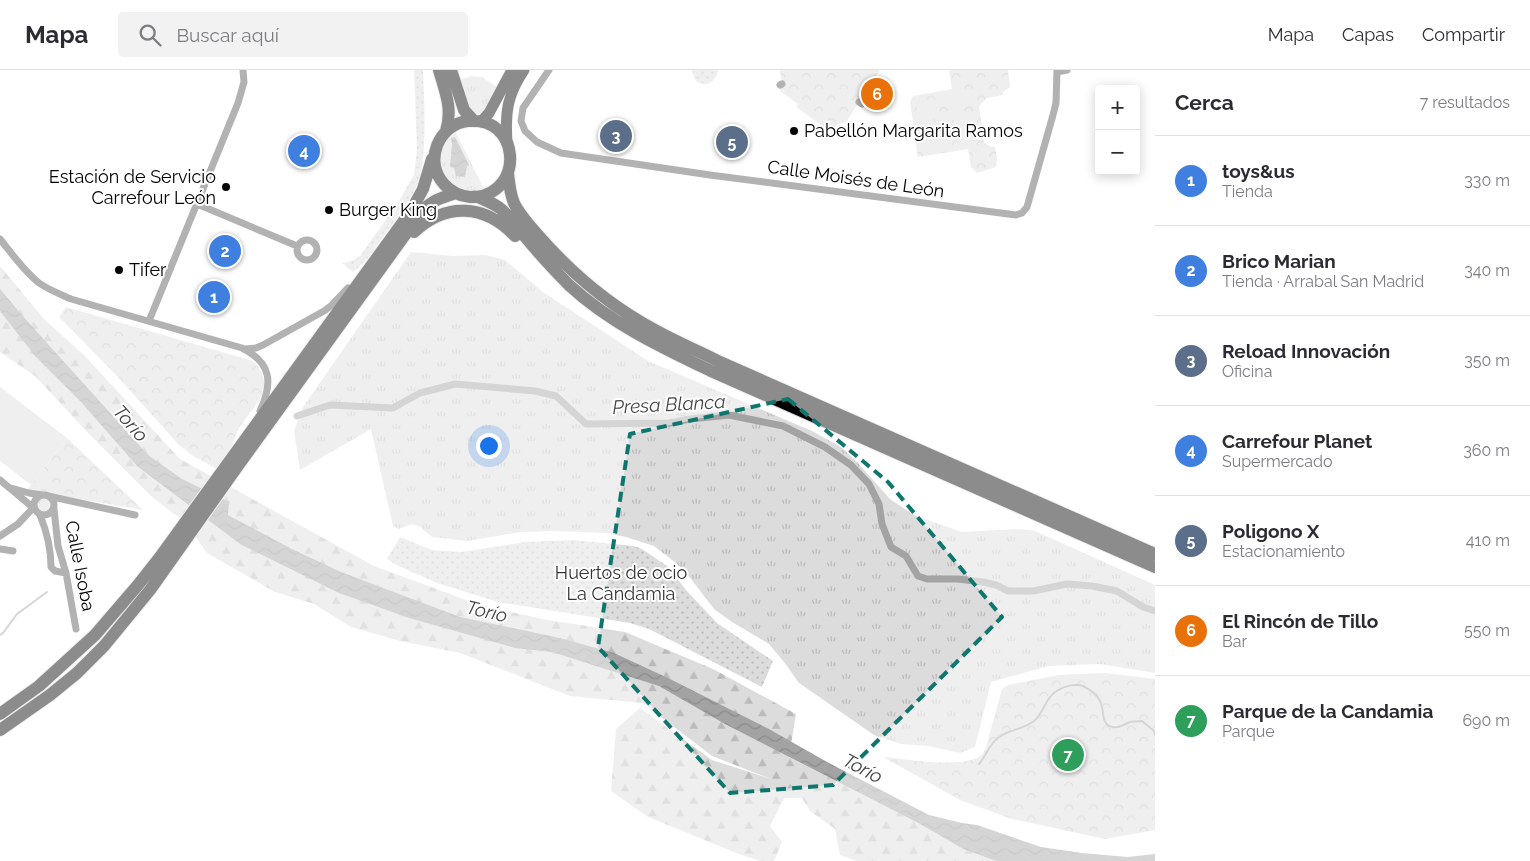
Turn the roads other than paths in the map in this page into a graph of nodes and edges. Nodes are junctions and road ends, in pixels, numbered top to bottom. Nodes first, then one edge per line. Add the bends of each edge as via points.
1 (243, 70) edge
2 (439, 70) edge
3 (451, 70) edge
4 (512, 70) edge
5 (524, 70) edge
6 (549, 70) edge
7 (1067, 70) edge
8 (1057, 71) edge
9 (478, 121) junction
10 (446, 131) junction
11 (508, 142) junction
12 (435, 155) junction
13 (508, 173) junction
14 (456, 193) junction
15 (476, 197) junction
16 (197, 204) junction
17 (0, 239) edge
18 (297, 246) dead end
19 (392, 252) junction
20 (365, 274) junction
21 (570, 285) junction
22 (149, 321) junction
23 (271, 341) junction
24 (242, 348) junction
25 (260, 360) junction
26 (248, 434) junction
27 (233, 464) junction
28 (0, 480) edge
29 (8, 487) junction
30 (46, 496) junction
31 (68, 500) junction
32 (34, 507) junction
33 (54, 507) junction
34 (40, 515) junction
35 (135, 515) dead end
36 (0, 536) edge
37 (0, 549) edge
38 (14, 551) dead end
39 (1155, 554) edge
40 (165, 561) junction
41 (1155, 567) edge
42 (66, 573) junction
43 (76, 629) dead end
44 (0, 714) edge
45 (0, 730) edge

1 - 16 street via 244,82 238,104
2 - 10 highway via 449,108
3 - 9 highway via 464,110
4 - 9 main road via 488,113
5 - 11 main road via 512,88 507,107
6 - 8 street, Calle Moisés de León via 523,108 521,121 525,131 537,142 560,153 1016,215 1027,207 1050,127 1056,103
7 - 8 street
9 - 10 highway via 456,124
9 - 11 highway via 492,126
10 - 12 highway via 438,141
11 - 13 highway via 511,158
12 - 14 highway via 438,175
12 - 20 highway via 419,199
13 - 15 highway via 498,188
13 - 39 highway via 515,204 551,250 608,300 656,331
14 - 15 highway
14 - 19 highway via 430,203
15 - 21 highway via 507,214
16 - 18 street
16 - 22 street
17 - 22 street via 30,274 53,292
19 - 21 highway via 435,217 454,211 479,212 504,225 546,271
19 - 27 highway
20 - 23 street via 354,280 332,305
20 - 26 highway
21 - 41 highway via 606,314 666,350
22 - 24 street
23 - 24 street via 256,348
23 - 25 street
24 - 25 street
25 - 26 street via 266,372 268,389
26 - 27 highway
27 - 40 highway
28 - 29 street
29 - 30 street
29 - 32 street
30 - 31 street
30 - 32 street via 36,500
30 - 33 street via 52,498
31 - 33 street
31 - 35 street
32 - 34 street
32 - 36 street via 18,524
33 - 34 street via 47,516
33 - 42 street, Calle Isoba via 58,546
34 - 42 street via 50,546 51,567
37 - 38 street
40 - 44 highway via 95,634 38,686
40 - 45 highway via 104,646 50,695
42 - 43 street, Calle Isoba

